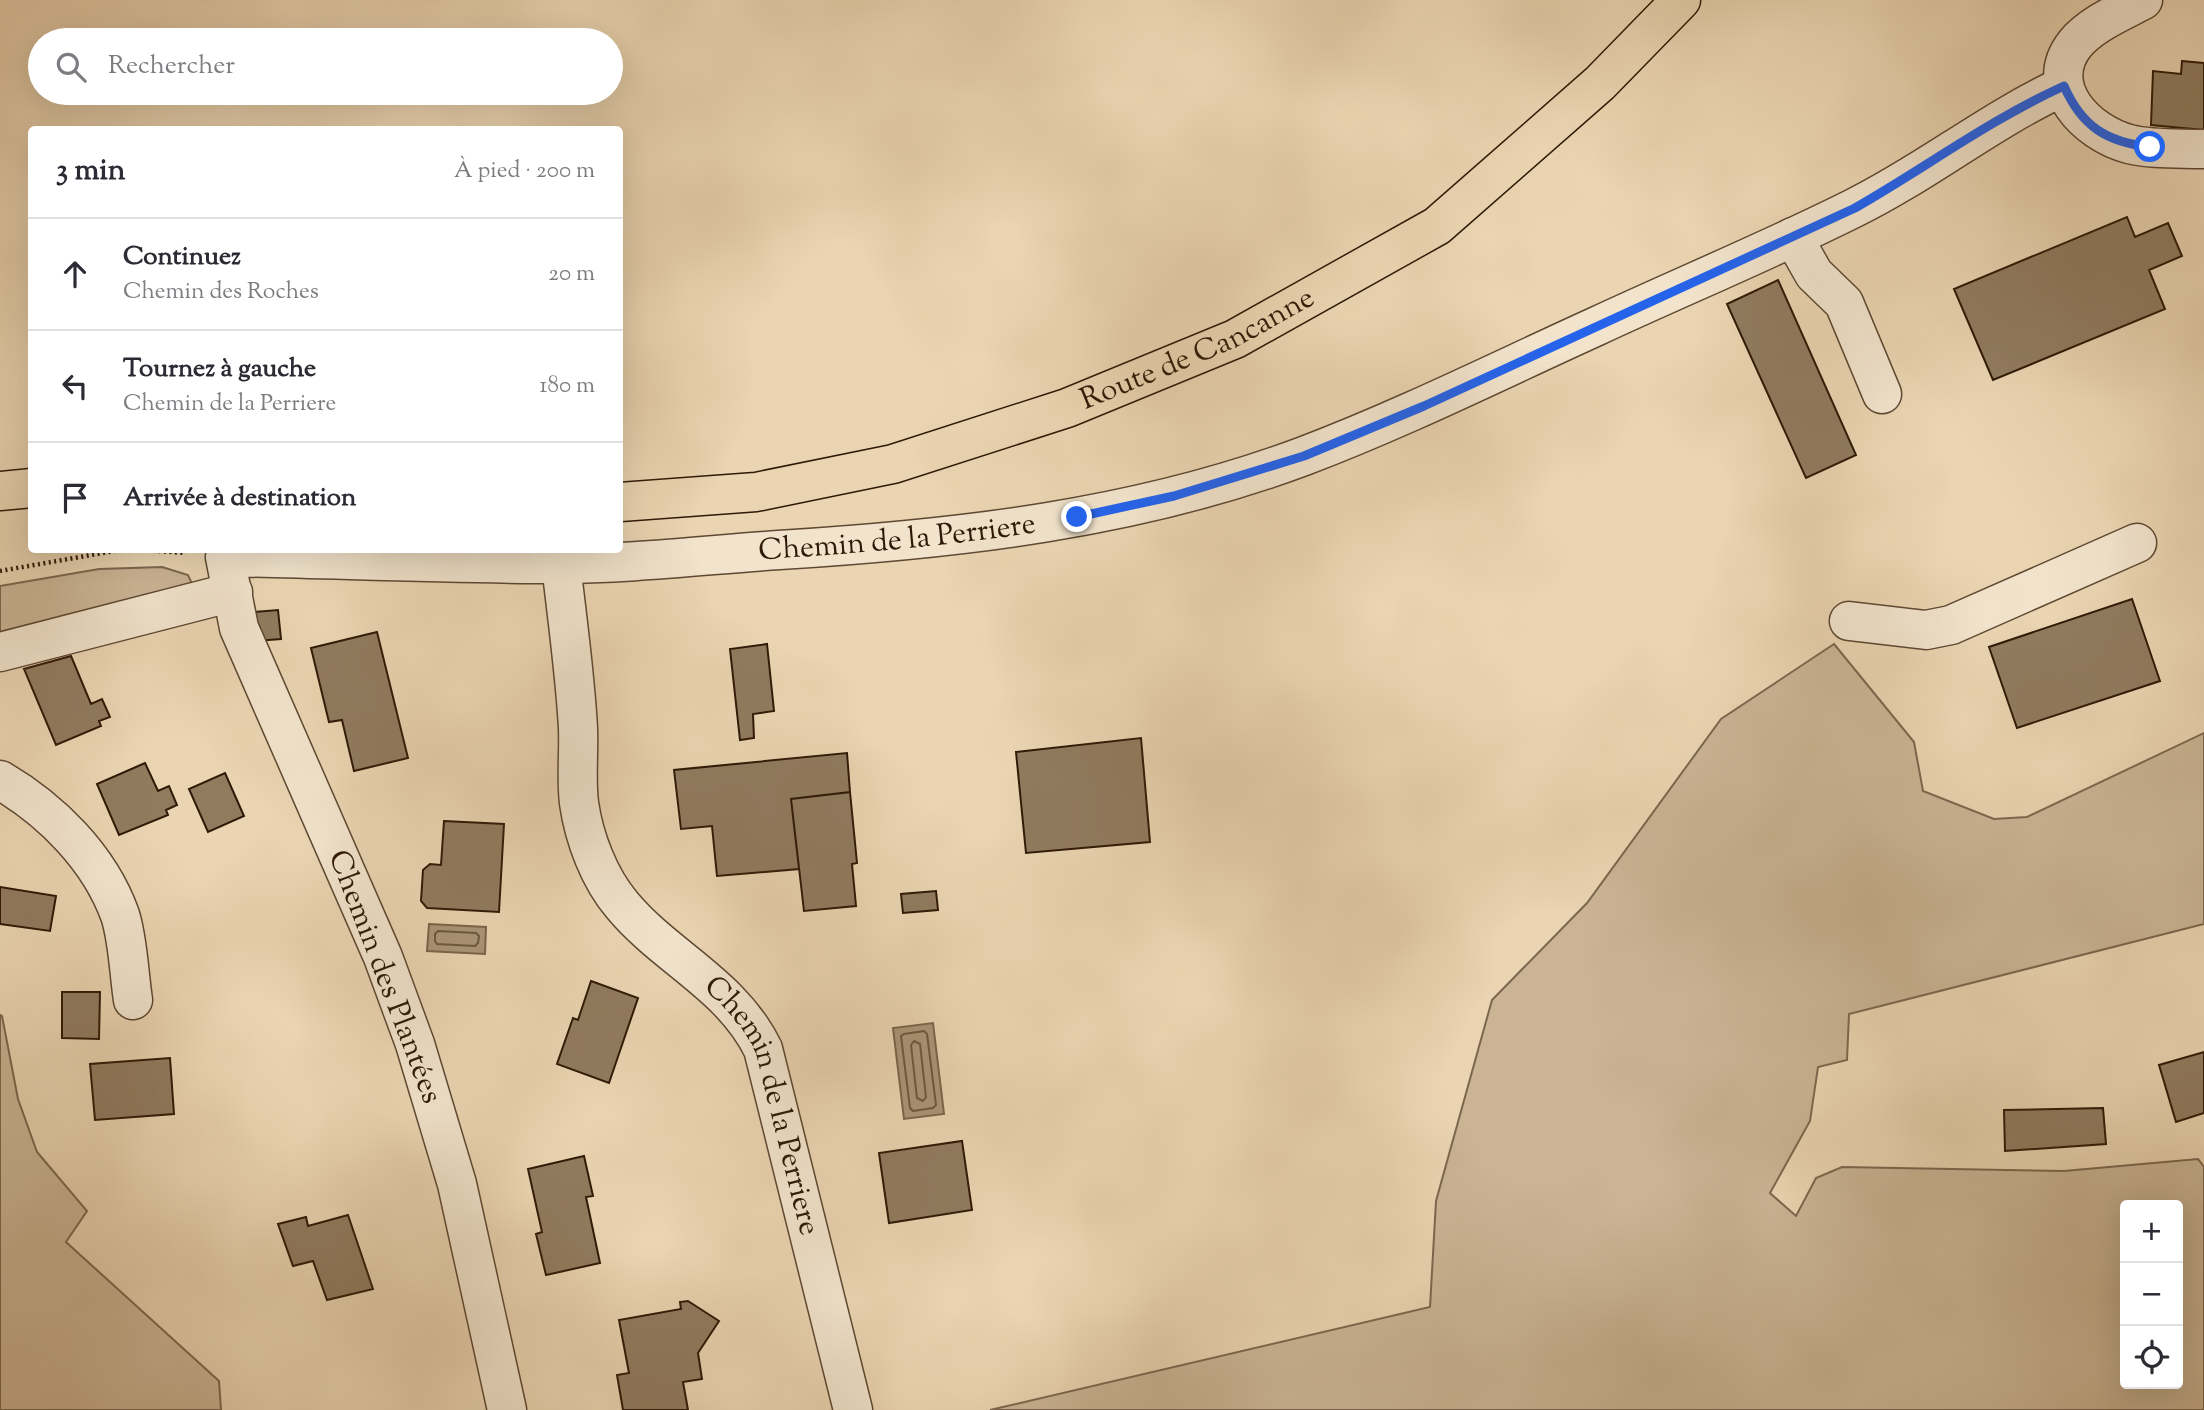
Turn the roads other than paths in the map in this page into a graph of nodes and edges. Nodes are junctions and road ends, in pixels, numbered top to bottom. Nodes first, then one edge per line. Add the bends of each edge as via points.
1 (1681, 0) edge
2 (2143, 0) edge
3 (2064, 86) junction
4 (2204, 149) edge
5 (1793, 237) junction
6 (1882, 394) dead end
7 (28, 488) edge
8 (0, 491) edge
9 (623, 502) edge
10 (2137, 542) dead end
11 (561, 564) junction
12 (229, 575) junction
13 (1849, 621) dead end
14 (0, 652) edge
15 (0, 780) edge
16 (133, 1000) dead end
17 (507, 1410) edge
18 (853, 1410) edge

1 - 9 main road, Route de Cancanne via 1600,83 1437,226 1235,339 1067,408 893,464 756,492
2 - 3 street via 2075,44 2064,72
3 - 4 street via 2078,114 2102,133 2131,144
3 - 5 street, Chemin de la Perriere via 1887,190
5 - 6 street via 1814,274 1844,303
5 - 11 street, Chemin de la Perriere via 1412,411 1304,456 1174,496 1077,517 890,543
7 - 8 main road
10 - 13 street via 1951,625 1926,630
11 - 12 street
11 - 18 street, Chemin de la Perriere via 578,728 579,802 588,841 621,905 721,992 753,1030 762,1049
12 - 14 street
12 - 17 street, Chemin des Plantées via 239,628 383,957 415,1044 457,1184
15 - 16 street via 29,797 76,841 107,887 121,917

